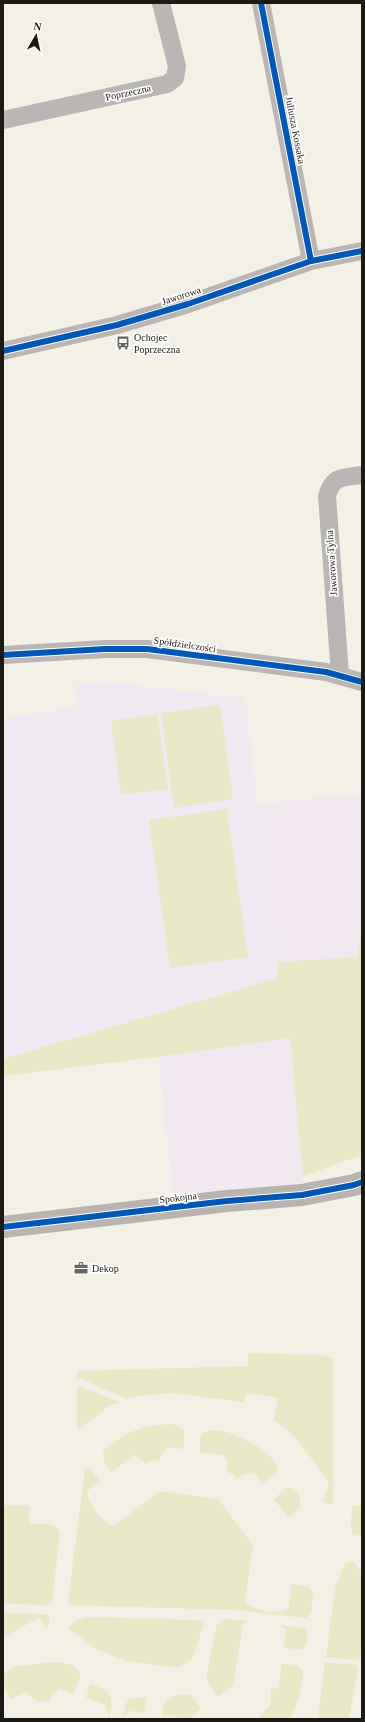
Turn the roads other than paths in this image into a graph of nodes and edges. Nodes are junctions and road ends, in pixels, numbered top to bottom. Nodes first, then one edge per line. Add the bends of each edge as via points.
1 (161, 3) edge
2 (261, 3) edge
3 (3, 120) edge
4 (362, 251) edge
5 (311, 261) junction
6 (3, 351) edge
7 (362, 475) edge
8 (3, 655) edge
9 (340, 675) junction
10 (362, 682) edge
11 (359, 1184) edge
12 (3, 1227) edge

1 - 3 street, Poprzeczna via 177,66 176,78 166,84
2 - 5 street, Juliusza Kossaka
4 - 5 street, Jaworowa
5 - 6 street, Jaworowa via 188,304 117,325
7 - 9 street, Jaworowa Tylna via 338,478 330,485 326,496
8 - 9 street, Spółdzielczości via 147,649
9 - 10 street, Spółdzielczości
11 - 12 street, Spokojna via 302,1195 227,1201

